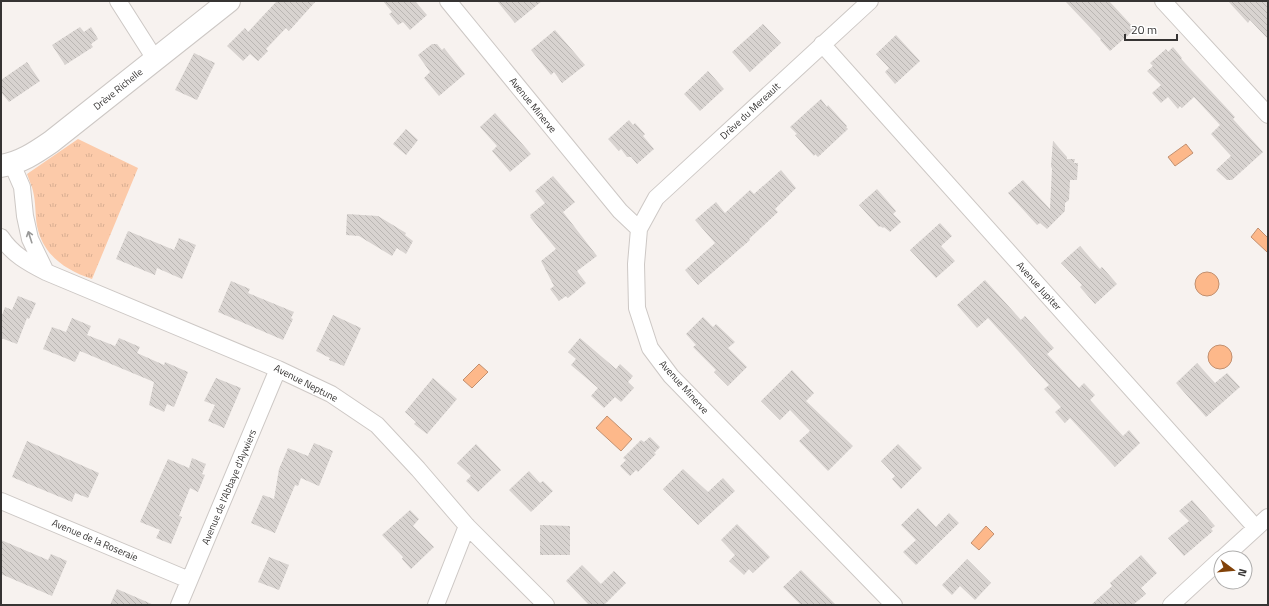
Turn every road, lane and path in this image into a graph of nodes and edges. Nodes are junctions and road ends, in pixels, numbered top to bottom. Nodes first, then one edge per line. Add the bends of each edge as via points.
1 (118, 1) edge
2 (229, 1) edge
3 (448, 1) edge
4 (870, 1) edge
5 (1163, 1) edge
6 (822, 44) junction
7 (154, 60) junction
8 (1268, 115) edge
9 (7, 165) edge
10 (639, 229) junction
11 (1, 237) edge
12 (46, 272) junction
13 (278, 369) junction
14 (1, 501) edge
15 (1268, 517) edge
16 (467, 526) junction
17 (1256, 528) junction
18 (1232, 550) edge
19 (1213, 567) edge
20 (189, 580) junction
21 (179, 605) edge
22 (436, 605) edge
23 (546, 605) edge
24 (894, 605) edge
25 (1171, 605) edge

1 - 7 street
2 - 7 street, Drève Richelle
3 - 10 street, Avenue Minerve via 620,211
4 - 6 street, Drève du Mereault
5 - 8 street
6 - 10 street, Drève du Mereault via 656,198
6 - 17 street, Avenue Jupiter
7 - 9 street, Drève Richelle via 33,155
12 -> 9 street via 30,239 22,187
10 - 24 street, Avenue Minerve via 636,264 637,308 650,348 671,376
11 - 12 street, Avenue Neptune via 7,246 26,262
12 - 13 street, Avenue Neptune
13 - 16 street, Avenue Neptune via 331,394 377,425
13 - 20 street, Avenue de l'Abbaye d'Aywiers
14 - 20 street, Avenue de la Roseraie
15 - 17 street
16 - 22 street
16 - 23 street, Avenue Neptune
17 - 18 street
19 - 25 street
20 - 21 street, Avenue de l'Abbaye d'Aywiers

